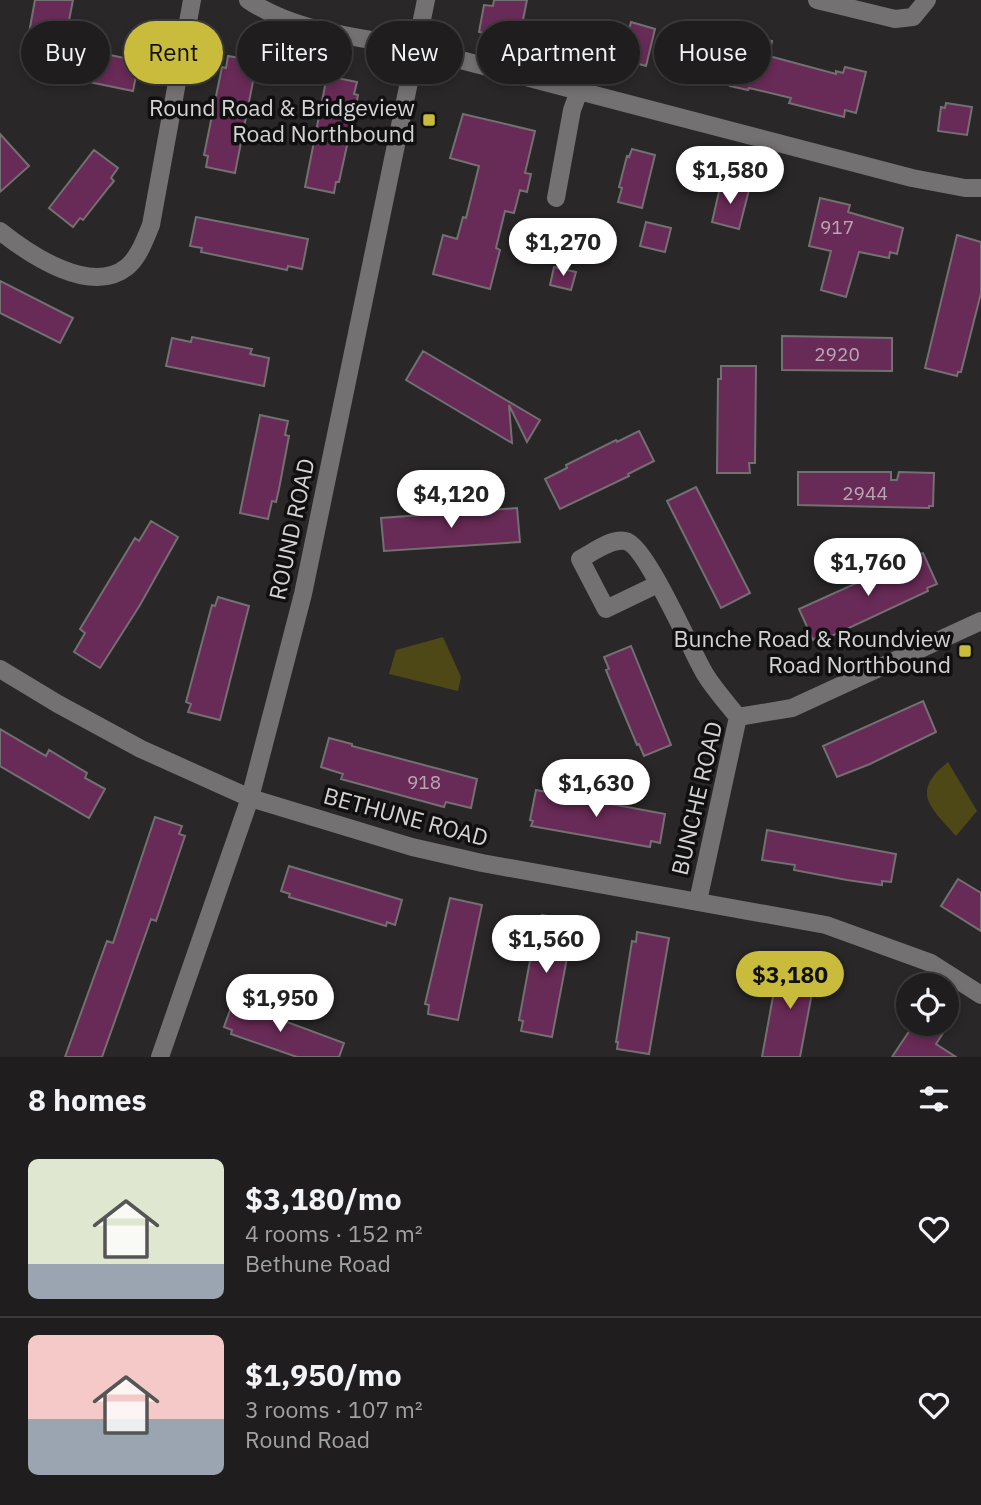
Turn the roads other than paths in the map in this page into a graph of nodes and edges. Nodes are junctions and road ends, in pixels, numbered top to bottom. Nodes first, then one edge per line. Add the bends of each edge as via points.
1 (192, 0) edge
2 (248, 0) edge
3 (426, 0) edge
4 (817, 0) edge
5 (927, 0) edge
6 (421, 21) edge
7 (366, 38) edge
8 (463, 61) edge
9 (408, 84) edge
10 (579, 91) junction
11 (981, 188) edge
12 (556, 198) dead end
13 (0, 231) edge
14 (658, 584) dead end
15 (981, 621) edge
16 (0, 669) edge
17 (738, 717) junction
18 (250, 798) junction
19 (698, 901) junction
20 (981, 995) edge
21 (160, 1057) edge

1 - 13 street via 151,225 127,267 110,276 79,275 40,258
2 - 7 street via 293,24
3 - 6 street, ROUND ROAD
4 - 5 street via 895,19 914,16
8 - 10 street
9 - 18 street, ROUND ROAD via 303,594
10 - 11 street via 912,178
10 - 12 street
14 - 17 street via 705,675
15 - 17 street, BUNCHE ROAD via 792,708
16 - 18 street, BETHUNE ROAD via 141,748
17 - 19 street, BUNCHE ROAD
18 - 19 street, BETHUNE ROAD via 412,848
18 - 21 street, ROUND ROAD
19 - 20 street, BETHUNE ROAD via 826,925 931,963

